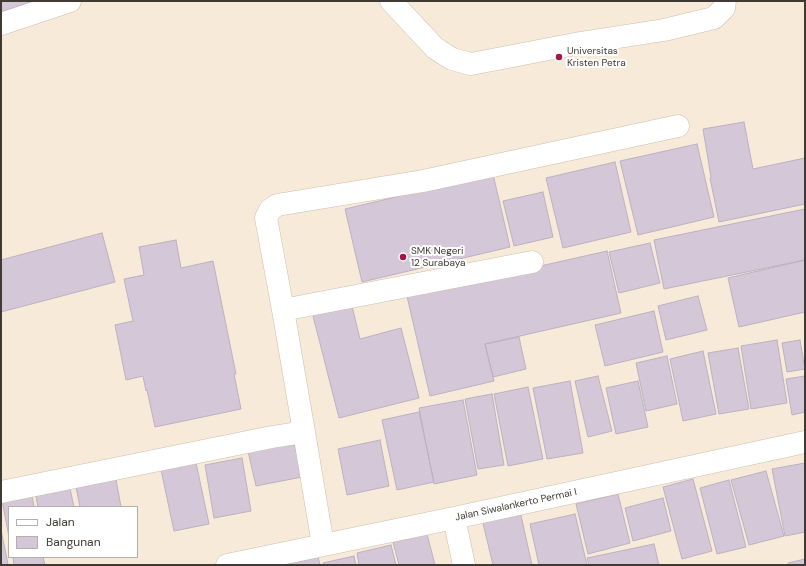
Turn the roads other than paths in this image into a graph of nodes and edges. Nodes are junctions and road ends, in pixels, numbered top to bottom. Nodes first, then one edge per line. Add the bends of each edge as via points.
1 (70, 1) edge
2 (391, 1) edge
3 (725, 1) edge
4 (1, 24) edge
5 (678, 126) dead end
6 (532, 262) dead end
7 (283, 310) junction
8 (304, 432) junction
9 (805, 442) edge
10 (1, 492) edge
11 (454, 518) junction
12 (324, 545) junction
13 (227, 565) edge
14 (464, 565) edge

1 - 4 street
2 - 3 street via 435,48 452,59 471,64 664,30 714,18 724,8
5 - 7 street via 423,181 277,205 270,210 266,218
6 - 7 street
7 - 8 street
8 - 10 street via 272,436
8 - 12 street
9 - 11 street, Jalan Siwalankerto Permai I
11 - 12 street, Jalan Siwalankerto Permai I
11 - 14 street
12 - 13 street, Jalan Siwalankerto Permai I

